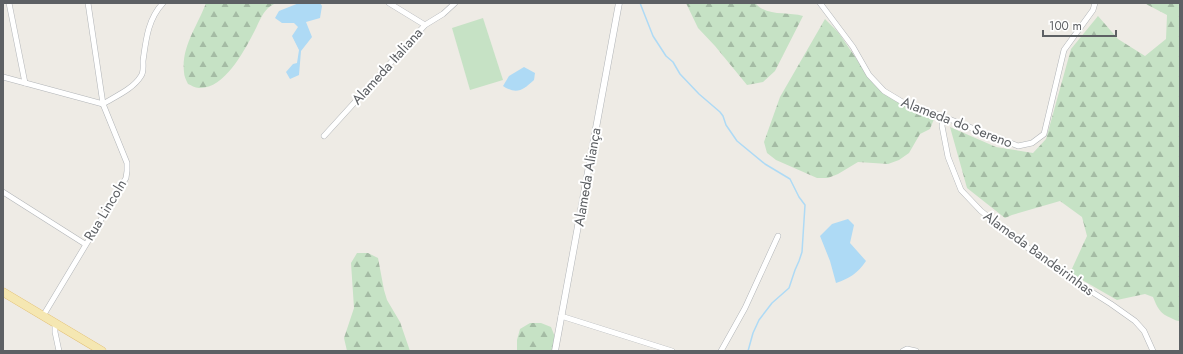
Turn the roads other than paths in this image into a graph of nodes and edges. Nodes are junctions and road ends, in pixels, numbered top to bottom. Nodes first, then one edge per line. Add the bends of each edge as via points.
1 (9, 3) edge
2 (88, 3) edge
3 (163, 3) edge
4 (389, 3) edge
5 (455, 3) edge
6 (619, 3) edge
7 (820, 3) edge
8 (1095, 3) edge
9 (425, 25) junction
10 (3, 77) edge
11 (25, 83) junction
12 (104, 104) junction
13 (943, 116) junction
14 (324, 136) dead end
15 (3, 192) edge
16 (778, 236) dead end
17 (85, 244) junction
18 (3, 292) edge
19 (43, 316) junction
20 (561, 316) junction
21 (55, 323) junction
22 (59, 351) edge
23 (102, 351) edge
24 (555, 351) edge
25 (672, 351) edge
26 (721, 351) edge
27 (903, 351) edge
28 (916, 351) edge
29 (1153, 351) edge

1 - 11 street
2 - 12 street, Rua Lincoln
3 - 12 street via 151,18 148,28 142,74 130,87
4 - 9 street
5 - 9 street, Alameda Italiana
6 - 20 street, Alameda Aliança
7 - 13 street, Alameda do Sereno via 853,47 869,74 884,91 904,103
8 - 13 street, Alameda do Sereno via 1093,10 1064,50 1044,134 1032,143 1018,146
9 - 14 street, Alameda Italiana
10 - 11 street
11 - 12 street
12 - 17 street, Rua Lincoln via 127,164 127,171 126,178
13 - 29 street, Alameda Bandeirinhas via 942,126 948,157 961,190 981,211 1037,255 1135,321 1144,331
15 - 17 street
16 - 26 street via 745,308
17 - 19 street, Rua Lincoln
18 - 19 main road
19 - 21 main road
20 - 24 street, Alameda Aliança
20 - 25 street
21 - 22 street
21 - 23 main road
27 - 28 street

